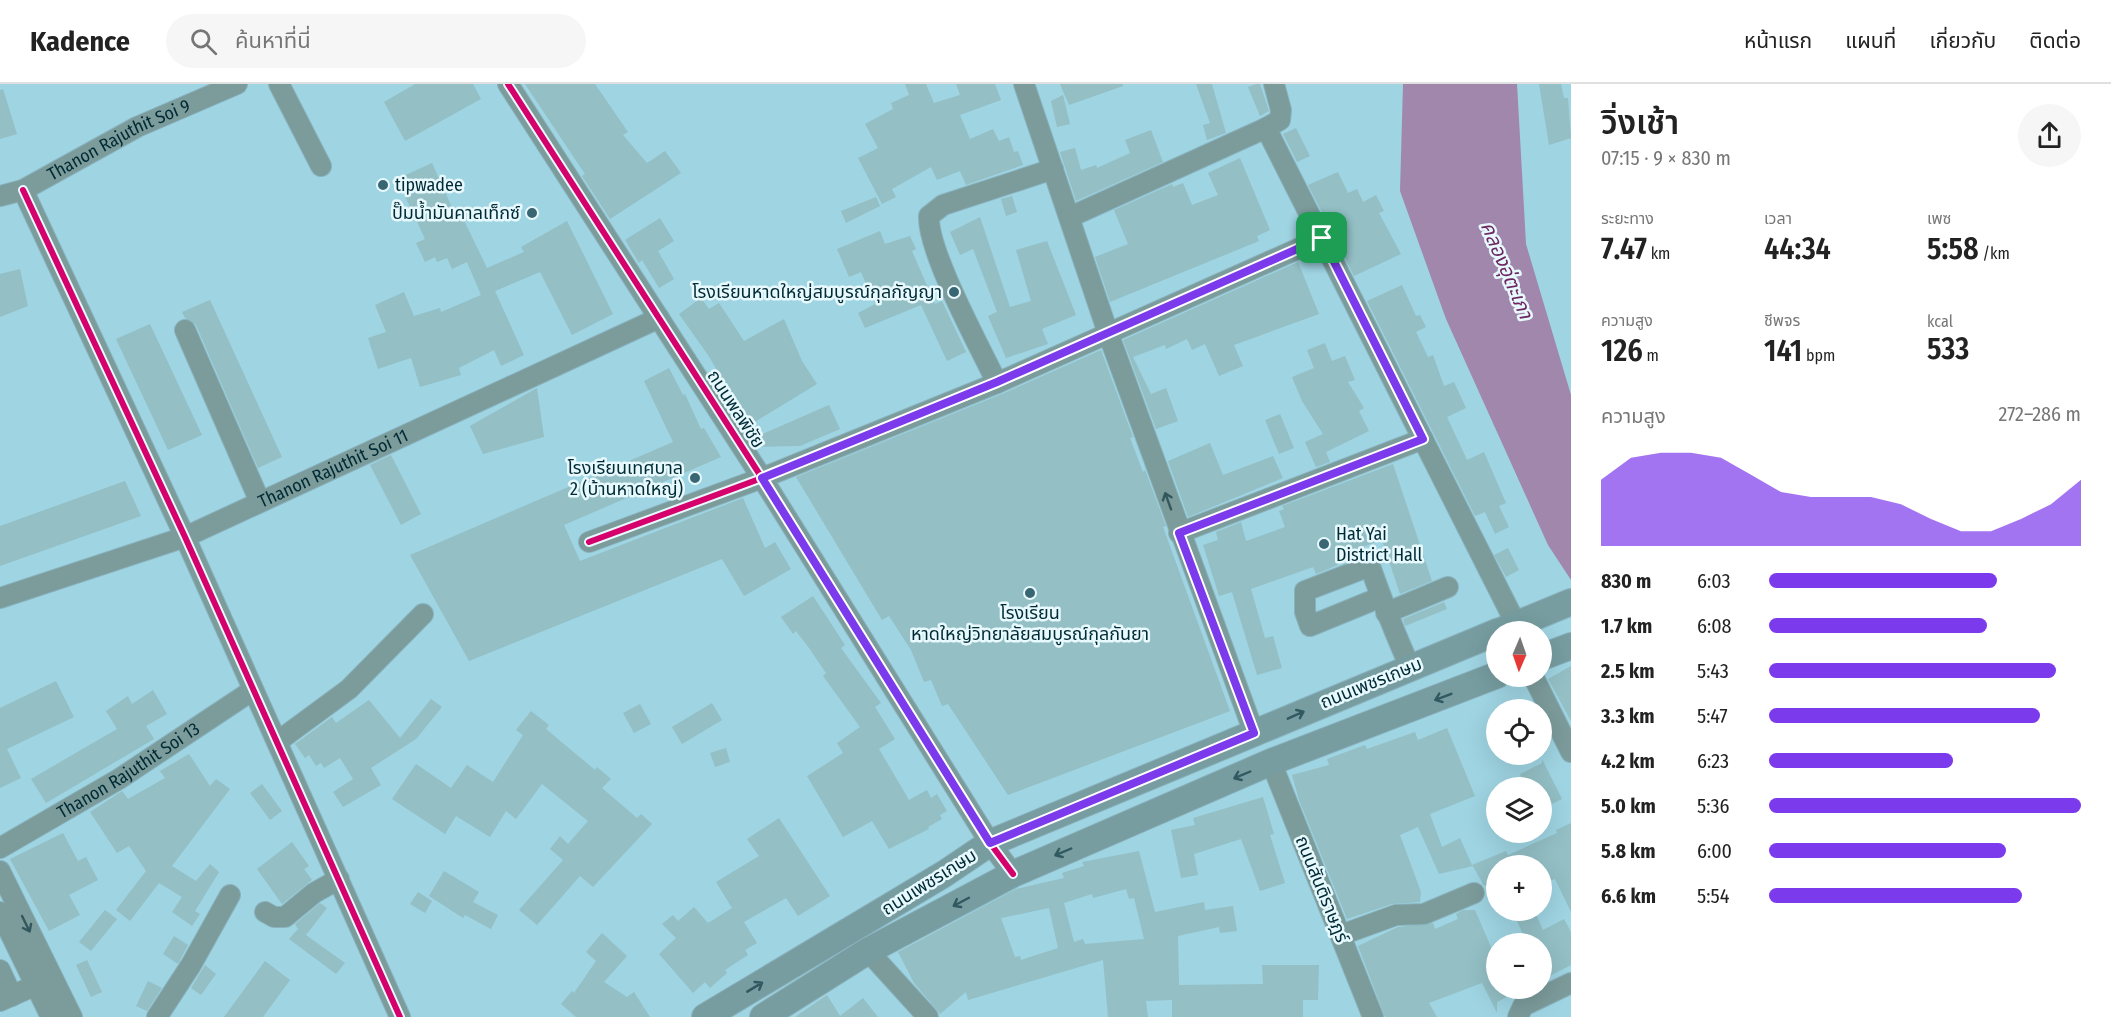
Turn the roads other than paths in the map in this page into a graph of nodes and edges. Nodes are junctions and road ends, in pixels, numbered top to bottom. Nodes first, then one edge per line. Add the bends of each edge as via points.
1 (237, 84) edge
2 (279, 84) edge
3 (508, 84) edge
4 (1024, 84) edge
5 (1274, 84) edge
6 (1266, 128) junction
7 (321, 166) dead end
8 (1053, 169) junction
9 (23, 190) junction
10 (0, 196) edge
11 (1070, 217) junction
12 (1322, 238) junction
13 (659, 318) junction
14 (185, 330) dead end
15 (1108, 333) junction
16 (997, 382) junction
17 (1423, 439) junction
18 (762, 478) junction
19 (260, 502) junction
20 (1179, 533) junction
21 (185, 537) junction
22 (589, 542) dead end
23 (1448, 587) dead end
24 (0, 598) edge
25 (1564, 605) edge
26 (423, 614) dead end
27 (1501, 621) edge
28 (1524, 621) edge
29 (1486, 636) edge
30 (1570, 647) edge
31 (1552, 653) edge
32 (1410, 667) junction
33 (1486, 679) edge
34 (1538, 687) edge
35 (253, 690) junction
36 (1254, 733) junction
37 (277, 742) junction
38 (1571, 752) edge
39 (1271, 762) junction
40 (990, 843) junction
41 (0, 848) edge
42 (0, 871) edge
43 (1012, 874) junction
44 (339, 879) junction
45 (1474, 893) dead end
46 (230, 895) dead end
47 (265, 912) dead end
48 (1, 915) edge
49 (1341, 935) junction
50 (868, 951) junction
51 (0, 970) edge
52 (1571, 983) edge
53 (36, 985) junction
54 (6, 999) edge
55 (51, 1017) edge
56 (72, 1017) edge
57 (157, 1017) edge
58 (400, 1017) edge
59 (705, 1017) edge
60 (763, 1017) edge
61 (928, 1017) edge
62 (1373, 1017) edge
63 (1518, 1017) edge

1 - 9 street, Thanon Rajuthit Soi 9 via 137,127
2 - 7 street
3 - 13 street, ถนนพลพิชัย
4 - 8 street
5 - 6 street via 1280,120
6 - 11 street
6 - 12 street
8 - 11 street
8 - 16 street via 943,205 929,216 928,229 949,282
9 - 10 street, Thanon Rajuthit Soi 9
9 - 21 street
11 - 15 street
12 - 15 street
12 - 17 street
13 - 18 street, ถนนพลพิชัย
13 - 19 street, Thanon Rajuthit Soi 11
14 - 19 street
15 - 16 street
20 -> 15 street
16 - 18 street
17 - 20 street
17 - 27 street
18 - 22 street
18 - 40 street, ถนนพลพิชัย
19 - 21 street, Thanon Rajuthit Soi 11
20 - 36 street
21 - 24 street, Thanon Rajuthit Soi 11
21 - 35 street
23 - 32 street via 1384,605
25 - 28 main road, ถนนเพชรเกษม
26 - 37 street via 349,689
29 - 32 main road, ถนนเพชรเกษม
30 - 31 main road
36 -> 32 main road, ถนนเพชรเกษม
33 -> 39 main road, ถนนเพชรเกษม
34 - 38 street
35 - 37 street
35 - 41 street, Thanon Rajuthit Soi 13 via 119,779
36 - 40 main road, ถนนเพชรเกษม
37 - 44 street
39 -> 43 main road, ถนนเพชรเกษม
39 - 49 street, ถนนสันติราษฎร์
40 - 43 street, ถนนพลพิชัย
59 -> 40 main road, ถนนเพชรเกษม
42 -> 56 street
43 -> 50 main road, ถนนเพชรเกษม
44 - 47 street via 285,917
44 - 58 street
45 - 49 street via 1424,914 1396,915
46 - 57 street
48 - 53 street
49 - 62 street, ถนนสันติราษฎร์
50 - 60 main road, ถนนเพชรเกษม
50 - 61 street
51 - 54 street
52 - 63 street via 1522,1006
53 - 54 street
53 - 55 street

